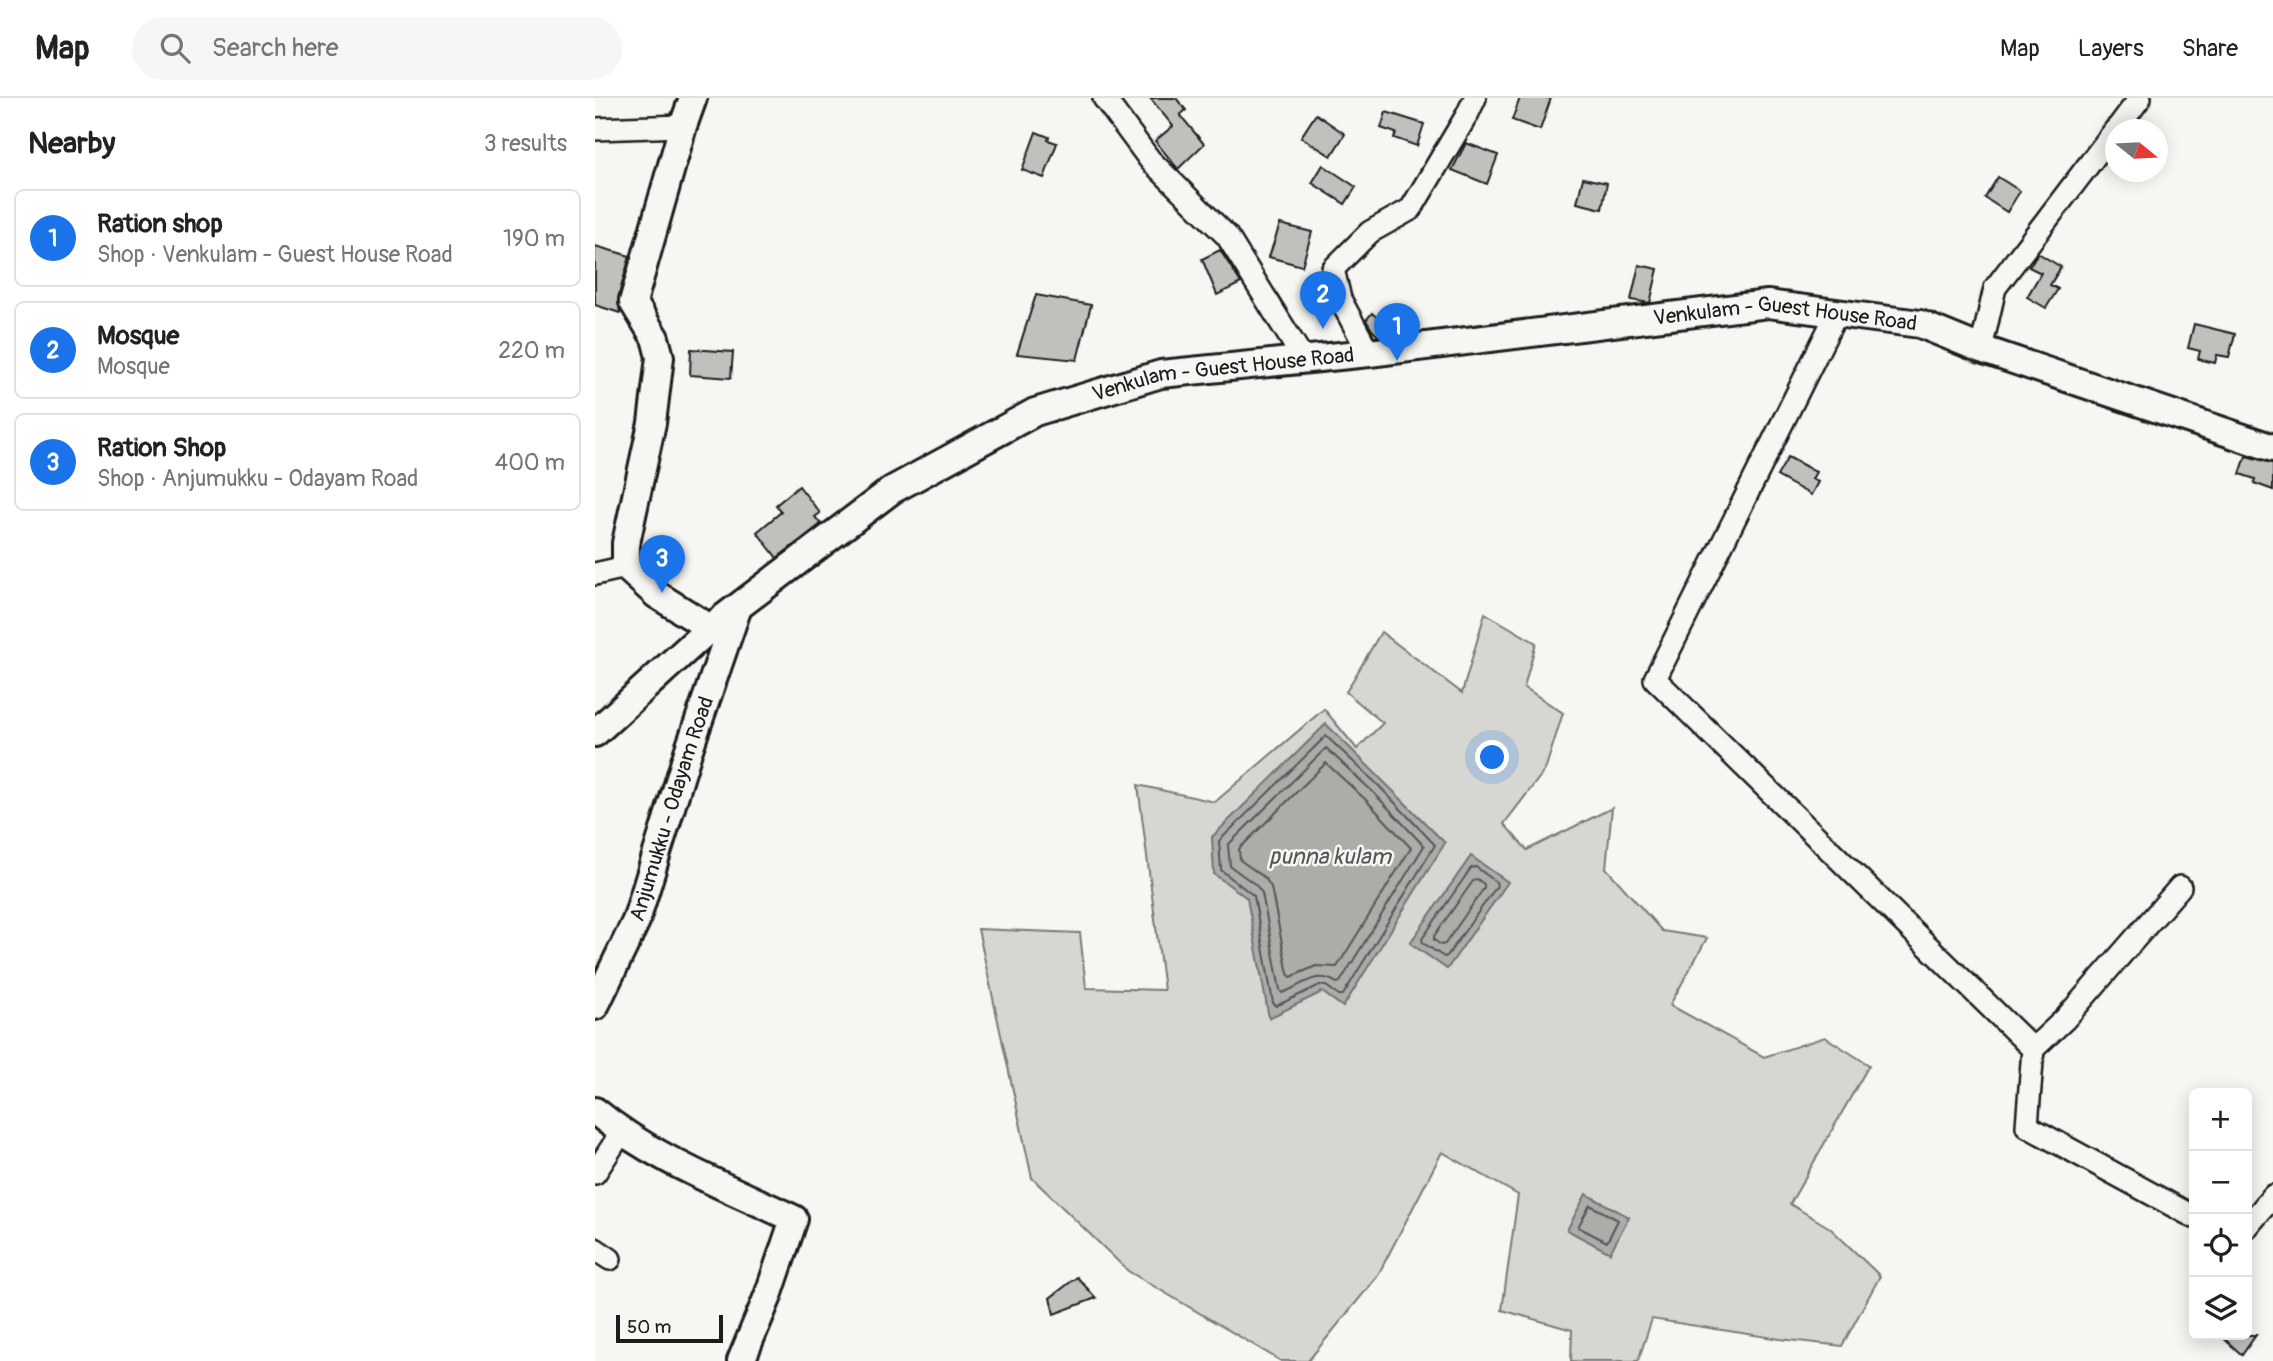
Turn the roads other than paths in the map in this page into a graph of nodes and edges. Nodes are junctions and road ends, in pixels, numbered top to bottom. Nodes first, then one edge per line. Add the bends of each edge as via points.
1 (694, 98) edge
2 (1104, 98) edge
3 (1475, 98) edge
4 (2140, 98) edge
5 (2124, 119) edge
6 (683, 127) junction
7 (595, 129) edge
8 (2105, 144) edge
9 (1837, 313) junction
10 (1981, 349) junction
11 (1369, 353) junction
12 (1304, 360) junction
13 (2273, 448) edge
14 (626, 567) junction
15 (595, 574) edge
16 (737, 610) junction
17 (710, 628) junction
18 (595, 733) edge
19 (2180, 887) dead end
20 (595, 1006) edge
21 (2033, 1049) junction
22 (595, 1111) edge
23 (621, 1133) junction
24 (595, 1173) edge
25 (2273, 1196) edge
26 (2189, 1214) edge
27 (2252, 1221) edge
28 (741, 1361) edge

1 - 6 main road
2 - 12 street via 1150,160 1227,236
3 - 11 street via 1411,209 1370,232 1333,269 1340,299
4 - 5 street
6 - 7 street
6 - 14 main road via 633,302 655,338 660,356 652,423 626,543
8 - 10 street via 1995,288
9 - 10 main road, Venkulam - Guest House Road via 1920,324
9 - 11 main road, Venkulam - Guest House Road via 1768,304
9 - 21 street via 1655,679
10 - 13 main road, Venkulam - Guest House Road
11 - 12 main road, Venkulam - Guest House Road
12 - 16 main road, Venkulam - Guest House Road via 1161,374 1035,412 892,490
14 - 15 street
14 - 17 main road via 657,595
16 - 17 main road, Venkulam - Guest House Road
16 - 20 main road, Anjumukku - Odayam Road via 636,921
17 - 18 main road, Venkulam - Guest House Road
19 - 21 street via 2065,1019
21 - 26 street via 2027,1126
22 - 23 main road
23 - 24 street
23 - 28 main road via 794,1219
25 - 27 street

